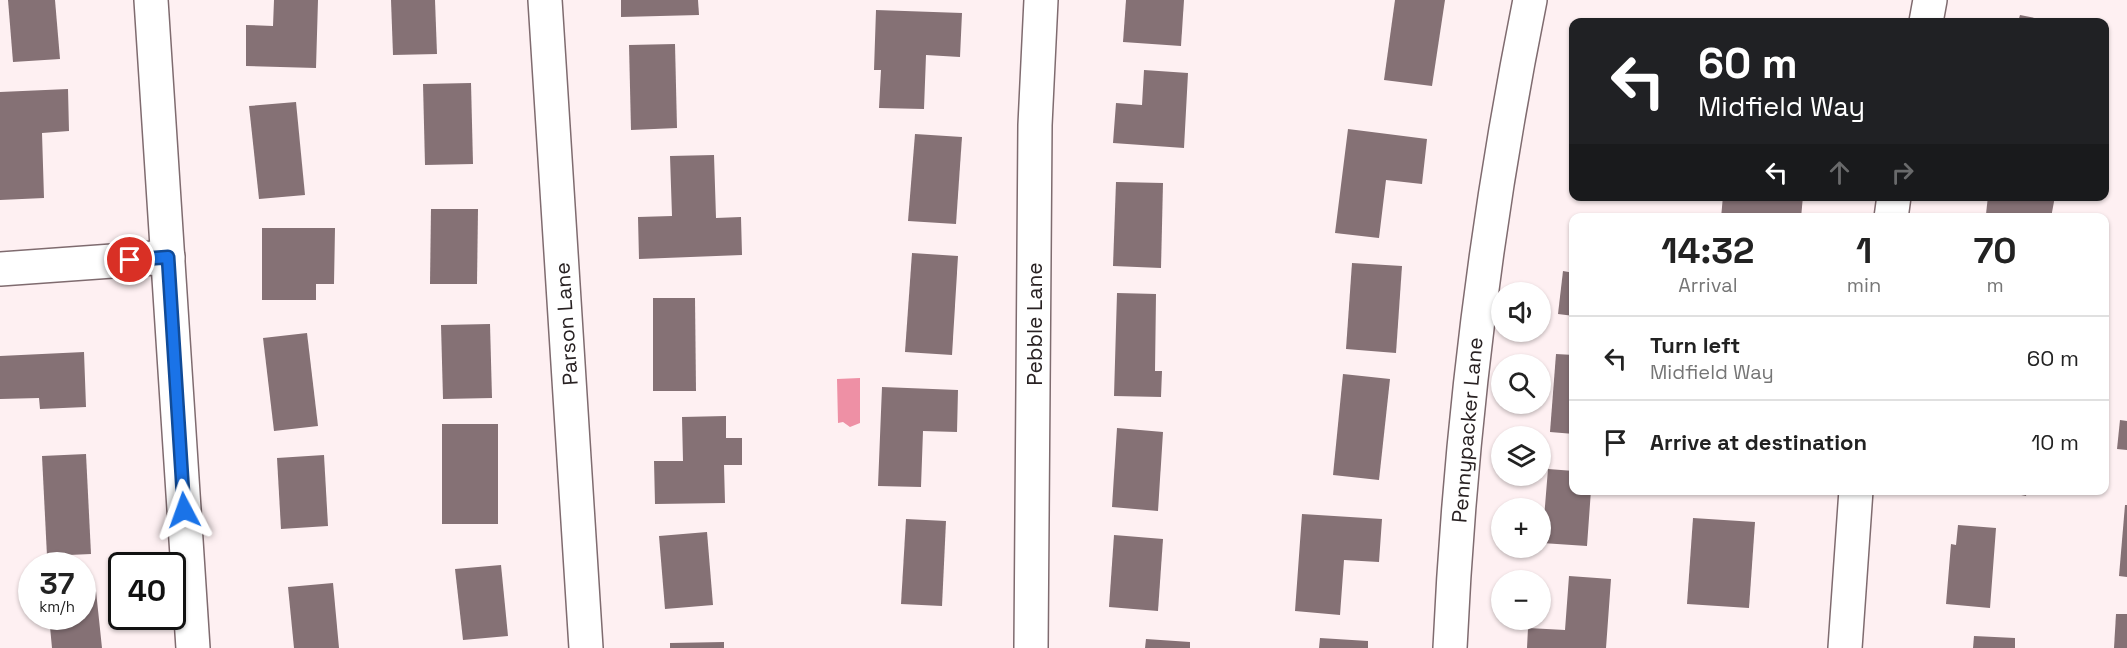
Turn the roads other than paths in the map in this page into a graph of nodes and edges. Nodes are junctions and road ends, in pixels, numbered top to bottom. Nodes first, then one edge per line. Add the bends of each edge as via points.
1 (151, 0) edge
2 (545, 0) edge
3 (1041, 0) edge
4 (1530, 0) edge
5 (1930, 0) edge
6 (1927, 18) edge
7 (168, 257) junction
8 (0, 269) edge
9 (1856, 495) edge
10 (193, 648) edge
11 (586, 648) edge
12 (1031, 648) edge
13 (1450, 648) edge
14 (1845, 648) edge

1 - 7 street
2 - 11 street, Parson Lane
3 - 12 street, Pebble Lane via 1035,125
4 - 13 street, Pennypacker Lane via 1496,188 1478,318
5 - 6 street
7 - 8 street
7 - 10 street
9 - 14 street

